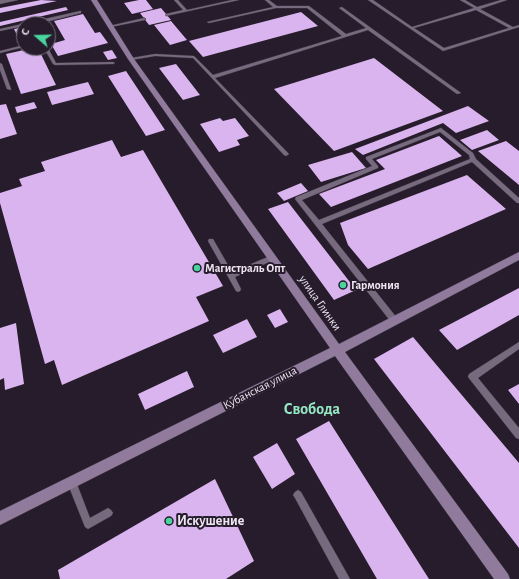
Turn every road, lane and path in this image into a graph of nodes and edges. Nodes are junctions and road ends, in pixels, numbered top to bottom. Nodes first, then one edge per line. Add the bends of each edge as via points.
1 (15, 0) edge
2 (94, 0) edge
3 (176, 0) edge
4 (237, 0) edge
5 (267, 0) edge
6 (370, 0) edge
7 (462, 0) edge
8 (505, 0) edge
9 (0, 2) edge
10 (276, 7) junction
11 (341, 8) dead end
12 (186, 11) junction
13 (80, 12) dead end
14 (167, 15) dead end
15 (56, 19) edge
16 (144, 19) dead end
17 (209, 22) dead end
18 (111, 26) junction
19 (519, 26) edge
20 (16, 27) edge
21 (369, 28) junction
22 (411, 28) junction
23 (512, 28) junction
24 (0, 30) edge
25 (345, 36) junction
26 (16, 48) edge
27 (0, 52) edge
28 (50, 56) edge
29 (131, 59) junction
30 (113, 63) dead end
31 (0, 64) edge
32 (212, 77) junction
33 (9, 89) dead end
34 (459, 94) dead end
35 (286, 154) dead end
36 (473, 160) junction
37 (519, 201) edge
38 (318, 223) junction
39 (211, 241) dead end
40 (272, 258) junction
41 (518, 259) edge
42 (231, 276) junction
43 (238, 289) dead end
44 (394, 320) junction
45 (519, 345) edge
46 (337, 350) junction
47 (519, 435) edge
48 (72, 482) junction
49 (298, 494) dead end
50 (108, 513) dead end
51 (0, 518) edge
52 (345, 579) edge
53 (503, 579) edge

1 - 9 street
2 - 18 main road, улица Глинки
3 - 12 lane
4 - 12 lane
5 - 10 lane
6 - 22 lane
7 - 23 lane
8 - 22 lane
10 - 17 lane
10 - 25 lane via 308,7
11 - 21 lane
12 - 14 lane
13 - 15 lane
16 - 18 lane
18 - 29 main road, улица Глинки
19 - 23 lane
20 - 24 lane
21 - 25 lane
21 - 34 lane
22 - 23 lane via 443,50
25 - 32 lane
26 - 27 lane
28 - 30 lane via 55,64
29 - 32 lane via 155,55 194,57
29 - 40 main road, улица Глинки
31 - 33 lane
32 - 35 lane
36 - 37 lane
36 - 38 lane
36 - 38 lane via 471,154 441,130 368,158 376,167 298,199
38 - 44 lane
39 - 42 lane
40 - 42 lane
40 - 46 main road, улица Глинки
41 - 44 main road, Кубанская улица
42 - 43 lane
44 - 46 main road, Кубанская улица
45 - 47 lane via 472,376
46 - 48 main road, Кубанская улица
46 - 53 main road, улица Глинки
48 - 50 lane via 88,524
48 - 51 main road, Кубанская улица
49 - 52 lane

